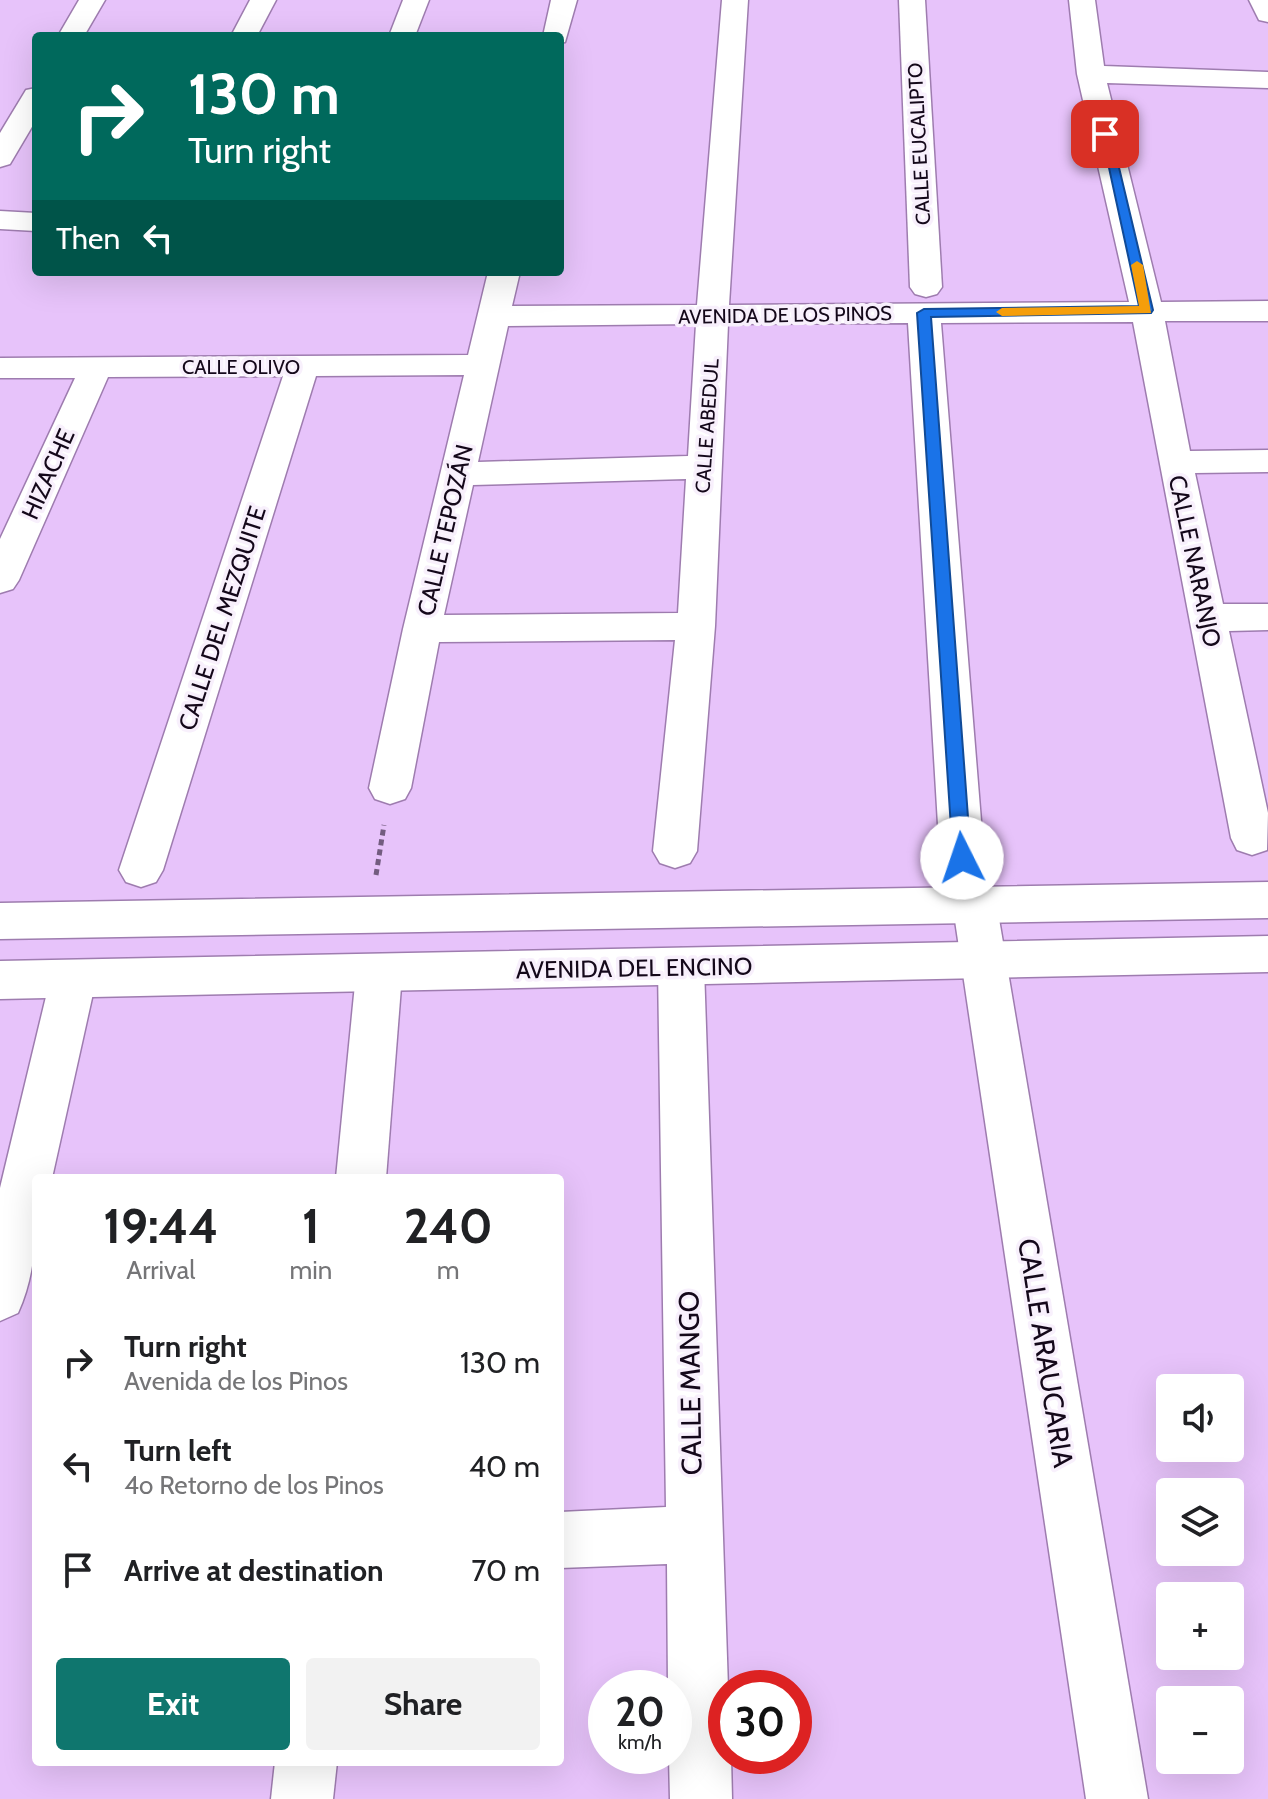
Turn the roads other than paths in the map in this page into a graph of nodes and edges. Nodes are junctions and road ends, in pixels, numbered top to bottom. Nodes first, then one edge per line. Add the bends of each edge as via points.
1 (92, 0) edge
2 (263, 0) edge
3 (416, 0) edge
4 (564, 0) edge
5 (735, 0) edge
6 (912, 0) edge
7 (1082, 0) edge
8 (1262, 0) edge
9 (1268, 14) edge
10 (73, 32) edge
11 (246, 32) edge
12 (404, 32) edge
13 (557, 32) edge
14 (1091, 74) junction
15 (1268, 80) edge
16 (32, 103) edge
17 (0, 158) edge
18 (0, 220) edge
19 (32, 222) edge
20 (1268, 282) edge
21 (499, 293) edge
22 (1144, 297) junction
23 (925, 300) junction
24 (714, 303) junction
25 (1268, 311) edge
26 (483, 365) junction
27 (303, 366) junction
28 (0, 368) edge
29 (96, 368) junction
30 (1268, 461) edge
31 (1175, 462) junction
32 (704, 467) junction
33 (457, 474) junction
34 (0, 580) edge
35 (1268, 617) edge
36 (1206, 618) junction
37 (696, 626) junction
38 (422, 629) junction
39 (390, 788) road end
40 (1252, 838) dead end
41 (675, 851) dead end
42 (141, 870) dead end
43 (968, 882) junction
44 (1268, 900) edge
45 (0, 921) edge
46 (1268, 954) edge
47 (984, 960) junction
48 (681, 967) junction
49 (379, 974) junction
50 (0, 980) edge
51 (73, 980) junction
52 (361, 1174) edge
53 (0, 1296) edge
54 (693, 1534) junction
55 (564, 1540) edge
56 (306, 1766) edge
57 (302, 1799) edge
58 (701, 1799) edge
59 (1117, 1799) edge

1 - 10 street
2 - 11 street
3 - 12 street
4 - 13 street
5 - 24 street, CALLE ABEDUL
6 - 23 street, CALLE EUCALIPTO
7 - 14 street, CALLE NARANJO
8 - 9 street
14 - 15 street
14 - 22 street, CALLE NARANJO
16 - 17 street
18 - 19 street
20 - 22 street, AVENIDA DE LOS PINOS
21 - 24 street, AVENIDA DE LOS PINOS
21 - 26 street, CALLE TEPOZÁN
22 - 23 street, AVENIDA DE LOS PINOS
22 - 25 street, AVENIDA DE LOS PINOS
22 - 31 street, CALLE NARANJO
23 - 24 street, AVENIDA DE LOS PINOS
23 - 43 street, CALLE ARAUCARIA
24 - 32 street, CALLE ABEDUL
26 - 27 street, CALLE OLIVO
26 - 33 street, CALLE TEPOZÁN
27 - 29 street, CALLE OLIVO
27 - 42 street, CALLE DEL MEZQUITE
28 - 29 street, CALLE OLIVO
29 - 34 street, HIZACHE
30 - 31 street
31 - 36 street, CALLE NARANJO
32 - 33 street
32 - 37 street, CALLE ABEDUL
33 - 38 street, CALLE TEPOZÁN
35 - 36 street
36 - 40 street, CALLE NARANJO
37 - 38 street
37 - 41 street, CALLE ABEDUL
38 - 39 street, CALLE TEPOZÁN
43 - 44 street
43 - 45 street via 369,915
43 - 47 street, CALLE ARAUCARIA
46 - 47 street, AVENIDA DEL ENCINO
47 - 48 street, AVENIDA DEL ENCINO
47 - 59 street, CALLE ARAUCARIA
48 - 49 street, AVENIDA DEL ENCINO
48 - 54 street, CALLE MANGO
49 - 51 street, AVENIDA DEL ENCINO
49 - 52 street
50 - 51 street, AVENIDA DEL ENCINO
51 - 53 street
54 - 55 street
54 - 58 street, CALLE MANGO
56 - 57 street

